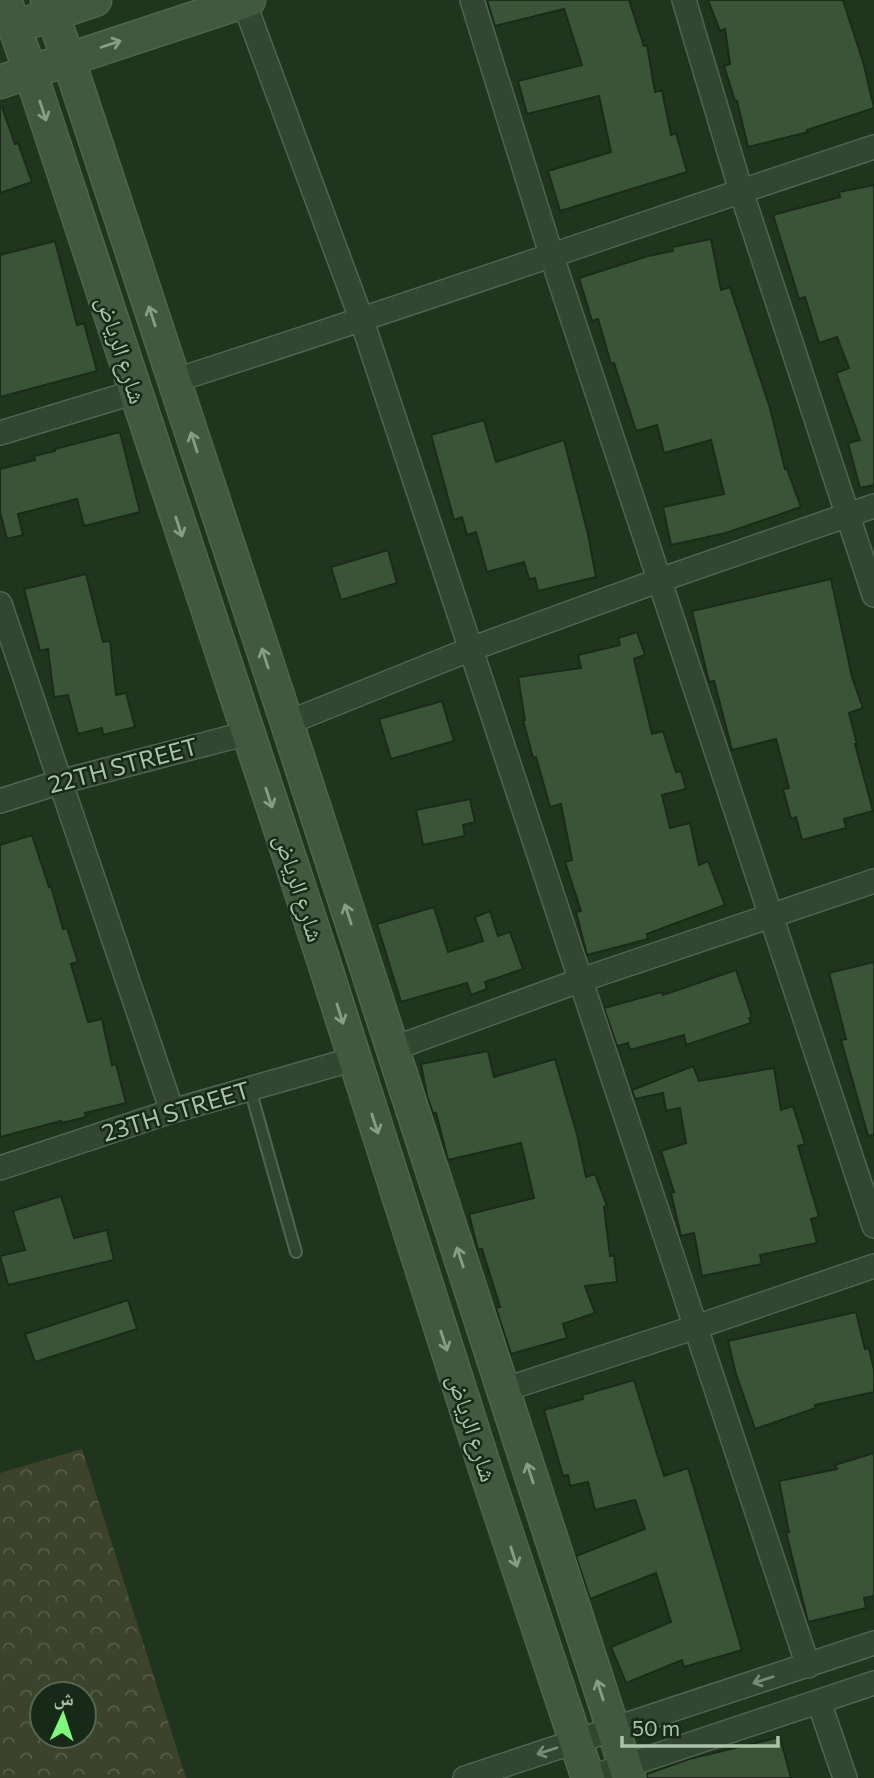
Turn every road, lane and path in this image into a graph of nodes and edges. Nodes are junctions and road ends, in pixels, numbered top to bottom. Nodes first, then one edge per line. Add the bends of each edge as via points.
1 (95, 0) edge
2 (472, 0) edge
3 (684, 0) edge
4 (246, 1) edge
5 (49, 7) edge
6 (6, 19) edge
7 (68, 58) junction
8 (30, 71) junction
9 (0, 82) edge
10 (874, 147) edge
11 (741, 191) junction
12 (551, 254) junction
13 (362, 321) junction
14 (173, 381) junction
15 (135, 392) junction
16 (0, 433) edge
17 (874, 506) edge
18 (848, 515) junction
19 (660, 580) junction
20 (874, 595) edge
21 (0, 604) edge
22 (471, 649) junction
23 (287, 723) junction
24 (247, 733) junction
25 (60, 782) junction
26 (0, 802) edge
27 (874, 881) edge
28 (771, 915) junction
29 (581, 980) junction
30 (392, 1049) junction
31 (354, 1059) junction
32 (250, 1089) junction
33 (172, 1111) junction
34 (0, 1167) edge
35 (874, 1226) edge
36 (296, 1252) dead end
37 (874, 1266) edge
38 (696, 1327) junction
39 (503, 1390) junction
40 (874, 1643) edge
41 (807, 1665) junction
42 (874, 1683) edge
43 (819, 1702) junction
44 (612, 1730) junction
45 (576, 1742) junction
46 (627, 1772) edge
47 (465, 1778) edge
48 (588, 1778) edge
49 (845, 1778) edge

1 - 5 main road
2 - 12 street
3 - 11 street
7 -> 4 main road
4 - 13 street
5 - 6 main road
5 - 7 main road, شارع الرياض
6 - 8 main road, شارع الرياض
7 - 8 main road
14 -> 7 main road, شارع الرياض
8 - 9 main road
8 -> 15 main road, شارع الرياض
10 - 11 street
11 - 12 street
11 - 18 street
12 - 13 street
12 - 19 street
13 - 14 street
13 - 22 street
23 -> 14 main road, شارع الرياض
15 - 16 street
15 -> 24 main road, شارع الرياض
17 - 18 street
18 - 19 street
18 - 20 street
19 - 22 street
19 - 28 street
21 - 25 street
22 - 23 street
22 - 29 street
30 -> 23 main road, شارع الرياض
24 - 25 street, 22TH STREET
24 -> 31 main road, شارع الرياض
25 - 26 street, 22TH STREET
25 - 33 street
27 - 28 street
28 - 29 street
28 - 35 street
29 - 30 street
29 - 38 street
39 -> 30 main road, شارع الرياض
31 - 32 street, 23TH STREET
31 -> 45 main road, شارع الرياض
32 - 33 street, 23TH STREET
32 - 36 lane
33 - 34 street, 23TH STREET
37 - 38 street
38 - 39 street
38 - 41 street
44 -> 39 main road, شارع الرياض
40 - 41 street
41 -> 44 street
42 - 43 street
43 - 46 street
43 - 49 street
44 - 45 street
44 - 46 main road, شارع الرياض
45 -> 47 street
45 - 48 main road, شارع الرياض
46 - 48 street

